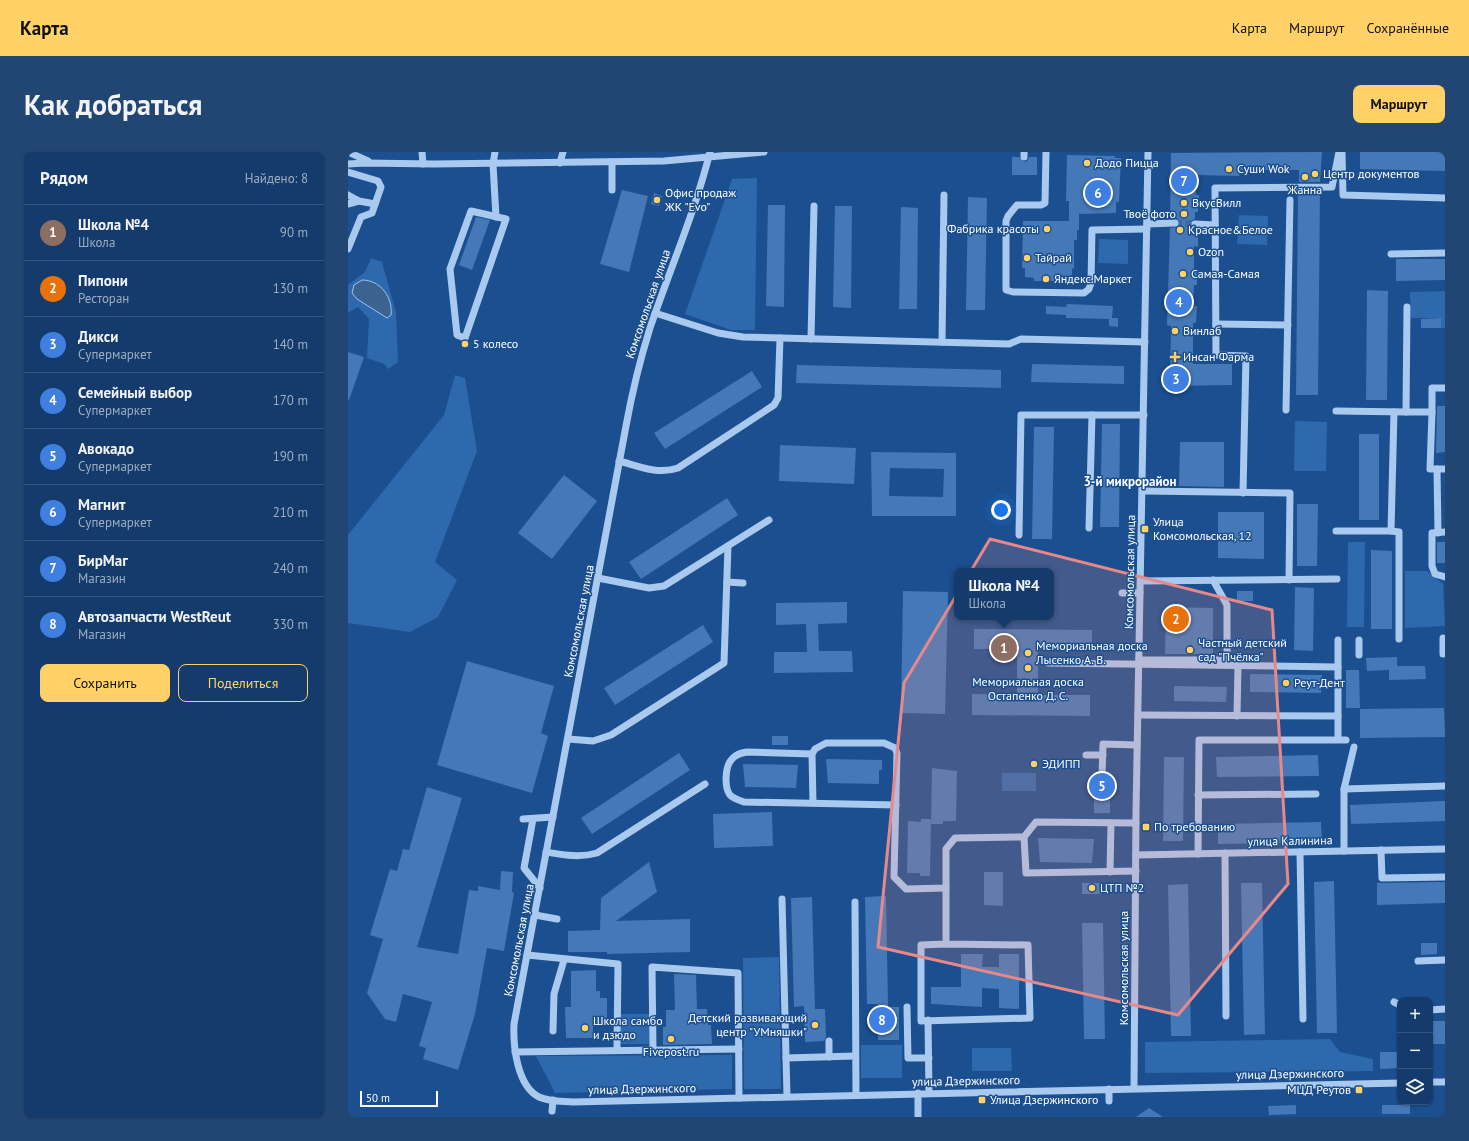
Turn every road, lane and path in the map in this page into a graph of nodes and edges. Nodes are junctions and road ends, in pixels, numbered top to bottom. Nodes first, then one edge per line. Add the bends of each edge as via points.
1 (348, 152) edge
2 (422, 152) edge
3 (495, 152) edge
4 (563, 152) edge
5 (764, 152) edge
6 (1046, 152) edge
7 (1148, 152) edge
8 (1340, 152) edge
9 (710, 155) edge
10 (612, 162) junction
11 (376, 163) junction
12 (560, 163) junction
13 (348, 164) edge
14 (423, 164) junction
15 (493, 164) junction
16 (348, 172) edge
17 (612, 190) dead end
18 (348, 195) edge
19 (944, 195) dead end
20 (1445, 198) edge
21 (1290, 200) dead end
22 (359, 201) junction
23 (348, 204) edge
24 (375, 204) junction
25 (814, 206) dead end
26 (496, 217) junction
27 (1175, 224) tunnel mouth
28 (1195, 224) tunnel mouth
29 (1215, 225) junction
30 (1147, 227) junction
31 (348, 249) edge
32 (1445, 253) edge
33 (1391, 254) dead end
34 (651, 302) dead end
35 (658, 305) junction
36 (1407, 306) dead end
37 (656, 314) junction
38 (1216, 324) junction
39 (1288, 325) junction
40 (780, 338) junction
41 (811, 339) junction
42 (942, 342) junction
43 (1145, 342) junction
44 (1445, 388) edge
45 (1286, 410) dead end
46 (1336, 411) dead end
47 (1394, 412) junction
48 (1406, 412) junction
49 (1432, 412) junction
50 (1092, 415) junction
51 (1144, 415) junction
52 (619, 461) junction
53 (1437, 469) junction
54 (1445, 469) edge
55 (1143, 491) junction
56 (1243, 492) junction
57 (769, 520) dead end
58 (1089, 528) dead end
59 (1336, 531) dead end
60 (1391, 532) junction
61 (1442, 532) edge
62 (1019, 535) dead end
63 (728, 546) junction
64 (1445, 577) edge
65 (598, 578) junction
66 (1337, 579) dead end
67 (1213, 580) junction
68 (1289, 580) junction
69 (1141, 581) junction
70 (727, 582) junction
71 (743, 583) dead end
72 (1122, 593) dead end
73 (1140, 593) junction
74 (1443, 638) dead end
75 (1399, 639) dead end
76 (1338, 640) dead end
77 (1359, 640) dead end
78 (1443, 654) dead end
79 (1359, 655) dead end
80 (1139, 662) junction
81 (1048, 663) dead end
82 (1238, 666) junction
83 (1338, 667) junction
84 (1138, 716) junction
85 (1237, 716) junction
86 (1338, 716) junction
87 (568, 739) junction
88 (1338, 739) junction
89 (1346, 740) dead end
90 (1137, 744) junction
91 (1354, 747) dead end
92 (812, 754) junction
93 (1086, 755) dead end
94 (1103, 756) junction
95 (1102, 776) dead end
96 (705, 784) dead end
97 (1445, 786) edge
98 (1344, 789) junction
99 (1316, 794) dead end
100 (1198, 795) junction
101 (813, 803) junction
102 (896, 805) junction
103 (553, 817) junction
104 (523, 819) dead end
105 (534, 819) junction
106 (1111, 823) junction
107 (1136, 823) junction
108 (1024, 837) junction
109 (1445, 848) edge
110 (1381, 850) junction
111 (1344, 851) junction
112 (546, 852) junction
113 (1300, 852) junction
114 (1225, 853) junction
115 (1198, 854) junction
116 (1136, 855) junction
117 (1110, 872) junction
118 (1136, 872) junction
119 (1445, 877) edge
120 (540, 888) junction
121 (946, 888) junction
122 (782, 899) dead end
123 (855, 902) dead end
124 (535, 915) junction
125 (557, 919) dead end
126 (946, 944) junction
127 (527, 955) junction
128 (564, 960) junction
129 (1445, 960) edge
130 (1418, 961) dead end
131 (907, 1006) dead end
132 (1433, 1010) edge
133 (1445, 1010) edge
134 (1226, 1016) dead end
135 (1303, 1019) dead end
136 (928, 1020) junction
137 (553, 1031) dead end
138 (829, 1041) dead end
139 (739, 1049) junction
140 (617, 1050) junction
141 (653, 1050) junction
142 (515, 1052) junction
143 (855, 1056) junction
144 (829, 1057) junction
145 (786, 1058) junction
146 (929, 1058) junction
147 (1433, 1082) edge
148 (1445, 1082) edge
149 (1397, 1083) edge
150 (1134, 1088) junction
151 (1109, 1089) junction
152 (534, 1093) joint
153 (929, 1093) junction
154 (918, 1094) junction
155 (856, 1095) junction
156 (787, 1096) junction
157 (739, 1098) junction
158 (553, 1100) junction
159 (1109, 1101) dead end
160 (552, 1111) dead end
161 (918, 1117) edge

1 - 11 street
2 - 14 street
3 - 15 street
4 - 12 street
5 - 9 street
6 - 30 street via 1045,203 1017,205 1006,218 1006,290 1084,293 1091,283 1092,230
7 - 30 street, Комсомольская улица
8 - 20 street via 1343,195
8 - 29 street via 1332,187 1215,188
9 - 10 street
9 - 35 street, Комсомольская улица
10 - 12 street
10 - 17 street
11 - 13 street
11 - 14 street
12 - 15 street
14 - 15 street
15 - 26 street
16 - 24 street via 378,181 381,187
18 - 22 street
19 - 42 street
21 - 39 street
22 - 23 street
22 - 24 street
24 - 31 street via 372,213 361,217
25 - 41 street
26 - 26 street via 506,219 465,338 457,335 450,268 471,211
27 - 30 street
28 - 29 street
29 - 38 street
30 - 43 street, Комсомольская улица
32 - 33 street
34 - 35 street
35 - 37 street, Комсомольская улица
36 - 48 street
37 - 40 street via 731,336
37 - 52 street, Комсомольская улица via 639,365
38 - 39 street
38 - 56 street via 1216,355 1246,356
39 - 45 street
40 - 41 street
40 - 52 street via 778,398 774,405 670,471 656,471
41 - 42 street
42 - 43 street via 1009,344 1021,339
43 - 51 street, Комсомольская улица
44 - 49 street via 1432,388
46 - 47 street
47 - 48 street
47 - 60 street
48 - 49 street
49 - 53 street via 1430,469
50 - 51 street
50 - 58 street
50 - 62 street via 1018,415
51 - 55 street, Комсомольская улица
52 - 65 street, Комсомольская улица
53 - 54 street
53 - 61 street
55 - 56 street
55 - 69 street, Комсомольская улица
56 - 68 street via 1290,493
57 - 63 street
59 - 60 street
60 - 75 street via 1399,532
61 - 64 street via 1432,533 1432,566 1435,574
63 - 65 street via 664,586 649,588
63 - 70 street
65 - 87 street, Комсомольская улица
66 - 68 street
67 - 68 street
67 - 69 street
67 - 80 street via 1227,606 1227,660
69 - 73 street, Комсомольская улица
70 - 71 street
70 - 87 street via 724,663 611,735 593,741
72 - 73 street
73 - 80 street, Комсомольская улица
74 - 78 street
76 - 83 street
77 - 79 street
80 - 81 street
80 - 82 street
80 - 84 street, Комсомольская улица
82 - 83 street
82 - 85 street
83 - 86 street
84 - 85 street
84 - 90 street, Комсомольская улица
85 - 86 street
86 - 88 street
87 - 103 street, Комсомольская улица
88 - 89 street
88 - 100 street via 1198,740
90 - 94 street via 1103,744
90 - 107 street, Комсомольская улица
91 - 98 street
92 - 101 street
92 - 101 street via 738,754 728,766 727,788 736,800 744,802
92 - 102 street via 826,743 889,744 897,753
93 - 94 street
94 - 95 street
96 - 112 street via 597,853 575,857
97 - 98 street
98 - 111 street
99 - 100 street
100 - 115 street
101 - 102 street
102 - 121 street via 894,877 906,889
103 - 105 street
103 - 112 street, Комсомольская улица
104 - 105 street
105 - 120 street via 524,868
106 - 107 street
106 - 108 street via 1036,822
106 - 117 street
107 - 116 street, Комсомольская улица
108 - 117 street via 1026,873
108 - 121 street via 955,838 946,849
109 - 110 street, улица Калинина
110 - 111 street, улица Калинина
110 - 119 street via 1382,878
111 - 113 street, улица Калинина
112 - 120 street, Комсомольская улица
113 - 114 street, улица Калинина
113 - 135 street
114 - 115 street, улица Калинина
114 - 134 street
115 - 116 street, улица Калинина
116 - 118 street, Комсомольская улица
117 - 118 street
118 - 150 street, Комсомольская улица
120 - 124 street, Комсомольская улица
121 - 126 street
122 - 145 street
123 - 143 street
124 - 125 street
124 - 127 street, Комсомольская улица
126 - 136 street via 921,945 922,1020
126 - 136 street via 1028,945 1030,1018
127 - 128 street
127 - 142 street, Комсомольская улица via 514,1024
128 - 137 street via 554,994
128 - 140 street via 618,964
129 - 130 street
131 - 146 street via 908,1058
132 - 133 street
136 - 146 street
138 - 144 street
139 - 141 street
139 - 141 street via 738,973 652,967
139 - 157 street
140 - 141 street
140 - 142 street
142 - 152 street, Комсомольская улица via 522,1075
143 - 144 street
143 - 155 street
144 - 145 street
145 - 156 street
146 - 153 street
147 - 148 street
149 - 150 street, улица Дзержинского
150 - 151 street, улица Дзержинского
151 - 153 street, улица Дзержинского
151 - 159 street
152 - 158 street, улица Дзержинского
153 - 154 street, улица Дзержинского
154 - 155 street, улица Дзержинского
154 - 161 street
155 - 156 street, улица Дзержинского
156 - 157 street, улица Дзержинского
157 - 158 street, улица Дзержинского via 573,1102
158 - 160 street

